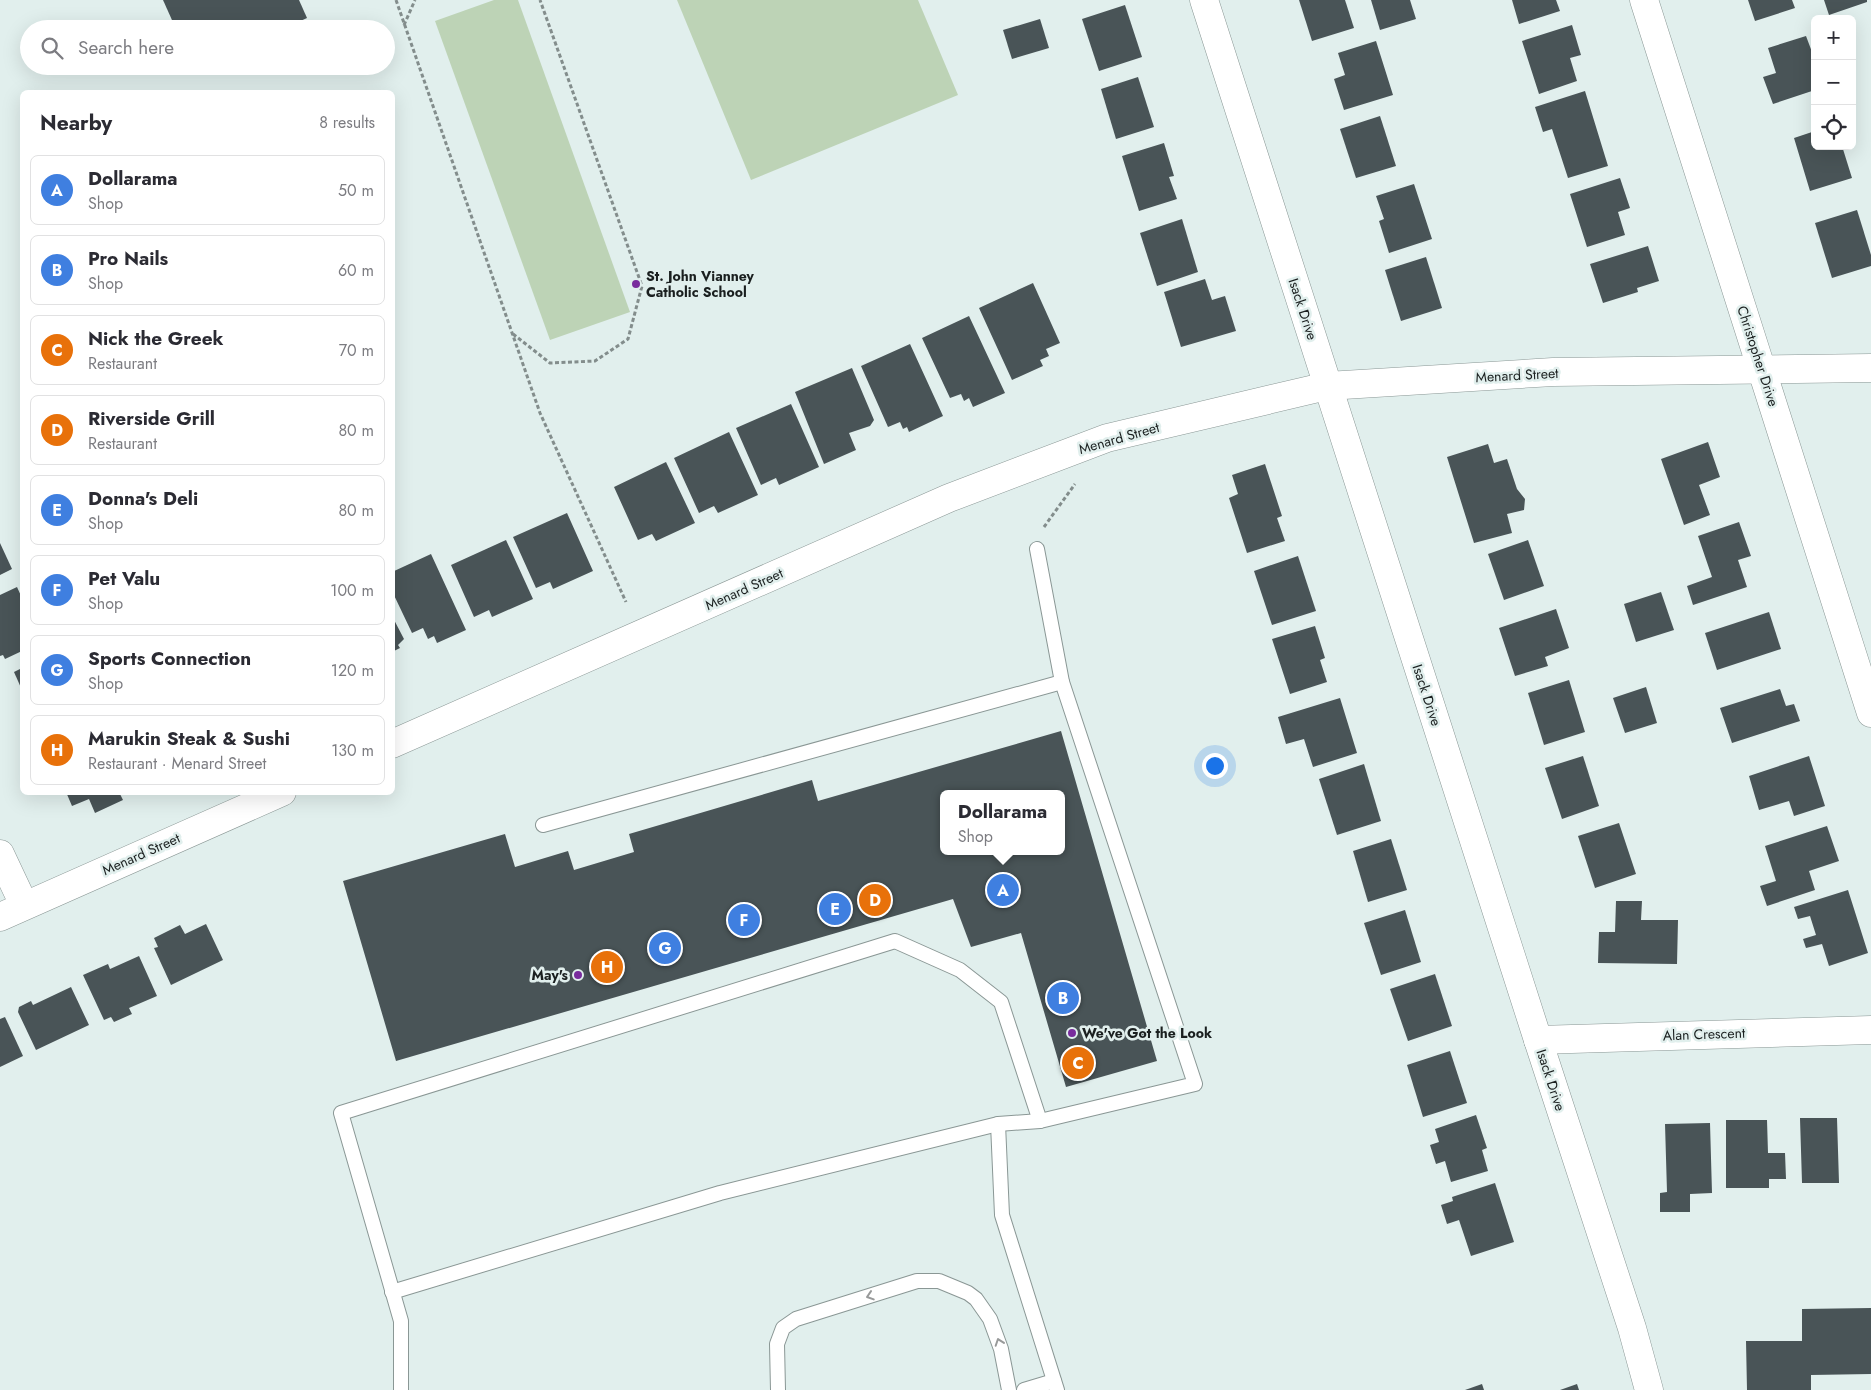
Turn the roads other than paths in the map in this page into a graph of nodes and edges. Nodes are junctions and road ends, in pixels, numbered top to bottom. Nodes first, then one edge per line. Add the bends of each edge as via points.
1 (1204, 0) edge
2 (1644, 0) edge
3 (1871, 368) edge
4 (1762, 369) junction
5 (1328, 386) junction
6 (1037, 549) road end
7 (1062, 682) junction
8 (1871, 713) edge
9 (395, 743) edge
10 (275, 795) edge
11 (543, 825) dead end
12 (0, 854) edge
13 (12, 911) edge
14 (1871, 1030) edge
15 (1538, 1040) junction
16 (1040, 1121) junction
17 (998, 1124) junction
18 (392, 1292) junction
19 (1056, 1386) edge
20 (401, 1390) edge
21 (778, 1390) edge
22 (1009, 1390) edge
23 (1024, 1390) edge
24 (1649, 1390) edge

1 - 5 street, Isack Drive
2 - 4 street, Christopher Drive
3 - 4 street, Menard Street
4 - 5 street, Menard Street via 1553,372
4 - 8 street, Christopher Drive
5 - 9 street, Menard Street via 1107,438 948,498
5 - 15 street, Isack Drive
6 - 7 lane
7 - 11 lane
7 - 16 lane via 1195,1084
10 - 13 street, Menard Street
12 - 13 street
14 - 15 street, Alan Crescent
15 - 24 street, Isack Drive
16 - 17 lane
16 - 18 lane via 1002,1002 960,970 895,941 341,1113
17 - 18 lane via 720,1193
17 - 19 lane via 1002,1215
18 - 20 lane via 401,1321
19 - 23 lane
22 -> 21 lane via 1002,1349 990,1319 976,1299 938,1280 917,1280 796,1319 783,1328 777,1344

